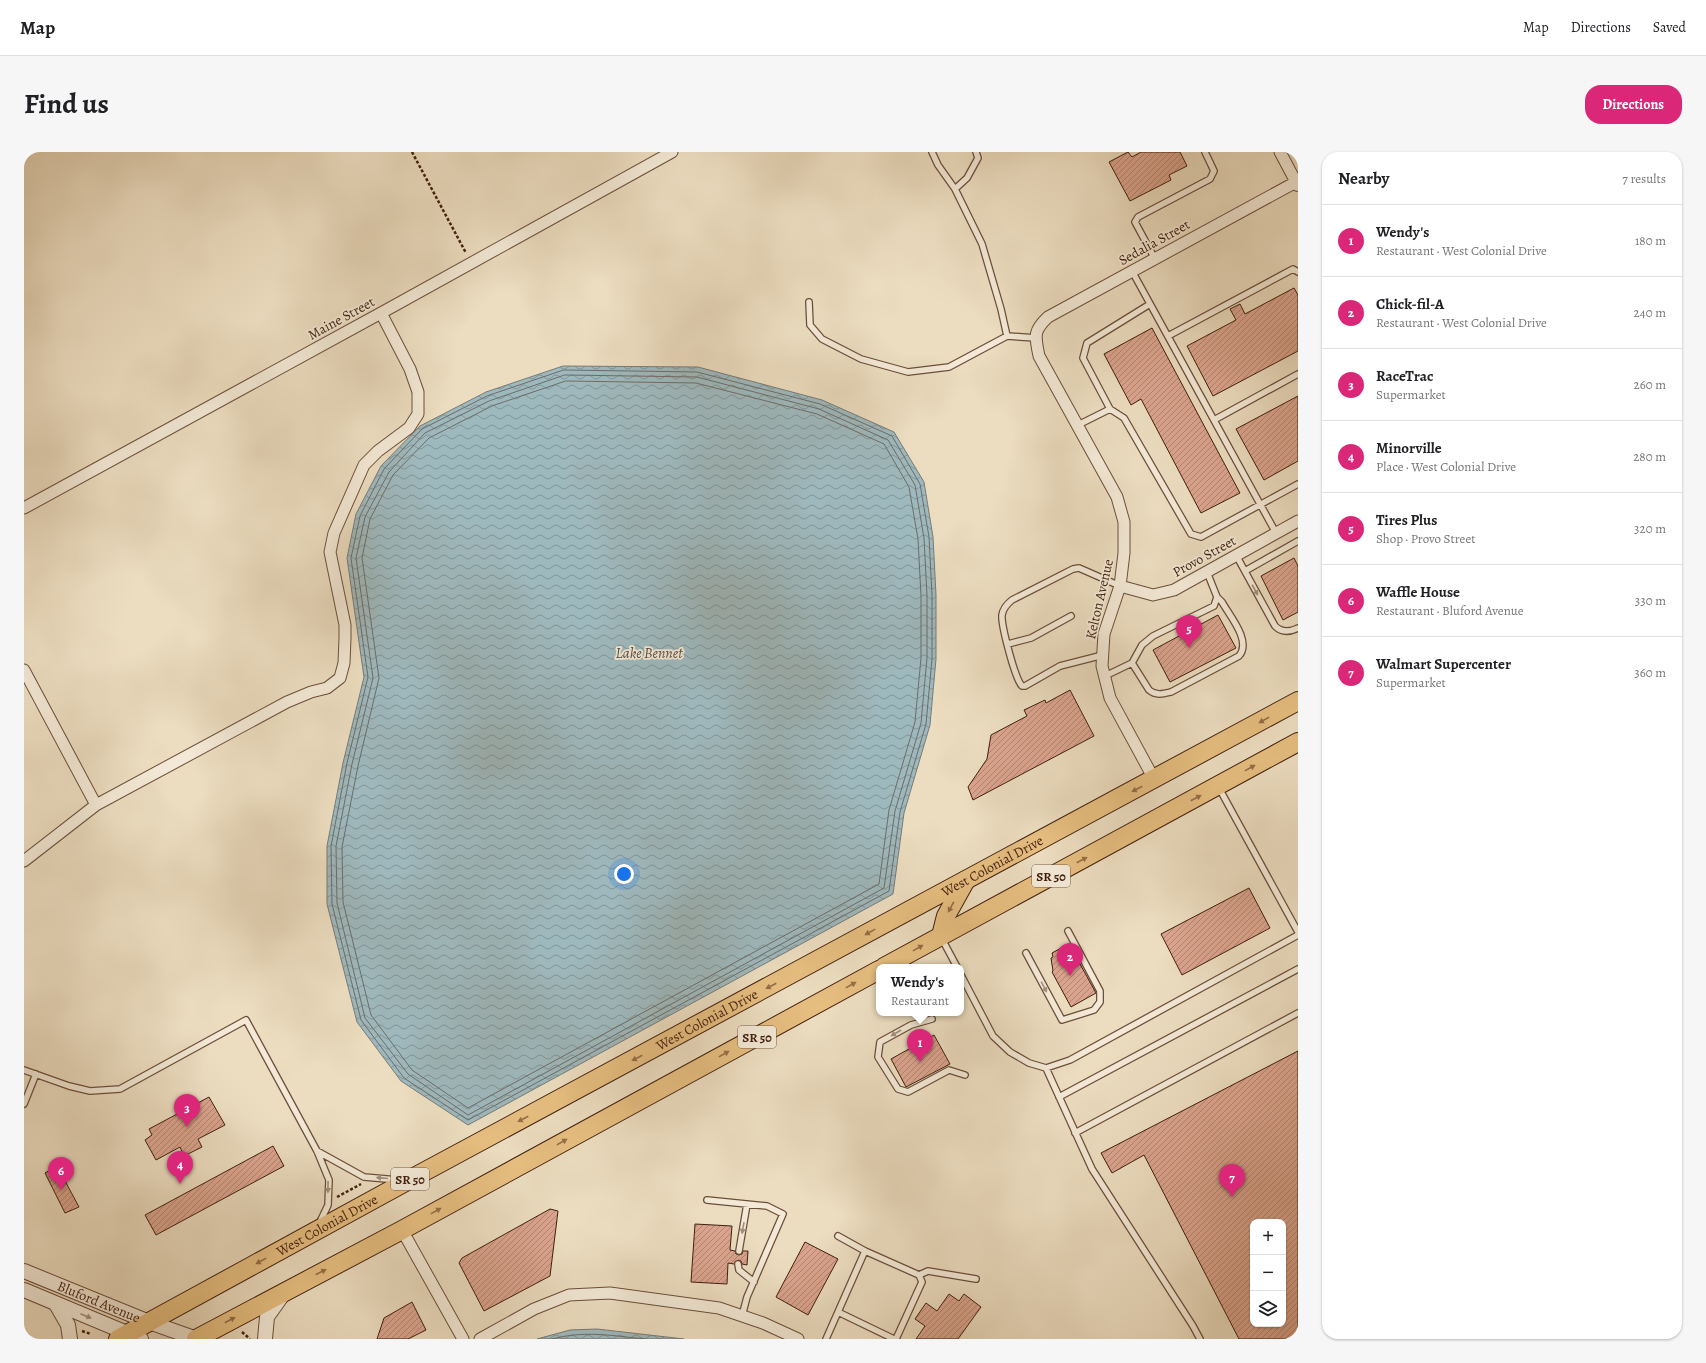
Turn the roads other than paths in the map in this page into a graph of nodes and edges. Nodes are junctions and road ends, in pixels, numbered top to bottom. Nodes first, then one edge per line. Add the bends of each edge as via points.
1 (672, 152) edge
2 (932, 152) edge
3 (976, 152) edge
4 (1205, 152) edge
5 (1280, 152) edge
6 (1297, 182) edge
7 (955, 189) junction
8 (1155, 259) junction
9 (1132, 271) junction
10 (1298, 272) edge
11 (809, 302) dead end
12 (1150, 304) junction
13 (381, 313) junction
14 (1007, 336) junction
15 (1168, 336) junction
16 (1036, 338) junction
17 (1298, 374) edge
18 (1110, 409) junction
19 (1214, 420) junction
20 (1078, 425) junction
21 (1298, 484) edge
22 (1260, 504) junction
23 (24, 508) edge
24 (1298, 521) edge
25 (1276, 533) junction
26 (1298, 542) edge
27 (1236, 556) junction
28 (1245, 571) junction
29 (1207, 572) junction
30 (1120, 586) junction
31 (1217, 597) junction
32 (1071, 616) dead end
33 (1298, 628) edge
34 (1008, 644) junction
35 (1103, 654) junction
36 (1132, 663) junction
37 (24, 670) edge
38 (1105, 676) junction
39 (1298, 701) edge
40 (1298, 742) edge
41 (1154, 779) junction
42 (1218, 786) junction
43 (96, 805) junction
44 (24, 861) edge
45 (966, 880) junction
46 (1068, 931) dead end
47 (1298, 932) edge
48 (1298, 935) edge
49 (941, 936) junction
50 (1026, 953) dead end
51 (890, 964) edge
52 (955, 964) edge
53 (1298, 969) edge
54 (876, 972) edge
55 (964, 981) edge
56 (1298, 1013) edge
57 (932, 1019) dead end
58 (1046, 1068) junction
59 (24, 1070) edge
60 (36, 1074) junction
61 (965, 1075) dead end
62 (1059, 1097) junction
63 (24, 1104) edge
64 (1075, 1133) junction
65 (317, 1151) junction
66 (420, 1174) junction
67 (707, 1200) dead end
68 (748, 1204) junction
69 (402, 1230) junction
70 (316, 1231) junction
71 (838, 1236) dead end
72 (739, 1251) dead end
73 (865, 1252) junction
74 (738, 1264) dead end
75 (24, 1271) edge
76 (919, 1275) junction
77 (976, 1279) dead end
78 (754, 1282) junction
79 (24, 1290) edge
80 (286, 1290) junction
81 (56, 1304) junction
82 (838, 1312) junction
83 (742, 1316) junction
84 (149, 1322) junction
85 (129, 1337) edge
86 (70, 1339) edge
87 (196, 1339) edge
88 (264, 1339) edge
89 (463, 1339) edge
90 (480, 1339) edge
91 (798, 1339) edge
92 (826, 1339) edge
93 (895, 1339) edge
94 (1200, 1339) edge

1 - 13 street, Maine Street
2 - 7 lane
3 - 7 lane via 978,158 967,178
4 - 8 lane via 1214,171 1210,178 1138,217 1135,222
5 - 6 street
6 - 8 street, Sedalia Street
7 - 14 lane via 982,244
8 - 9 street, Sedalia Street
9 - 12 lane
9 - 16 street, Sedalia Street via 1048,317 1039,326
10 - 15 lane via 1292,268
11 - 14 lane via 810,325 822,340 861,359 908,372 949,368
12 - 15 lane
12 - 18 lane via 1087,343 1083,358
13 - 23 street, Maine Street
13 - 43 street via 410,369 418,392 418,414 409,428 378,450 364,465 334,533 330,552 345,625 344,663 340,678 327,688 287,702
14 - 16 lane
15 - 19 lane
16 - 20 street, Kelton Avenue via 1039,356
17 - 19 lane
18 - 20 lane
18 - 22 lane via 1124,418 1191,534 1201,537
19 - 22 lane
20 - 30 street, Kelton Avenue via 1117,497 1124,522
21 - 22 lane
22 - 25 lane
24 - 25 street, Provo Street
25 - 27 street, Provo Street
26 - 28 lane
27 - 28 lane
27 - 29 street, Provo Street
28 -> 33 lane via 1275,626 1282,631
29 - 30 street, Provo Street via 1174,590 1153,595
29 - 31 lane
30 - 34 lane via 1079,568 1065,572 1007,604 1002,615
30 - 35 street, Kelton Avenue via 1104,634
31 - 36 lane via 1214,606 1153,636 1142,645
31 - 36 lane via 1243,640 1239,656 1171,692 1158,694 1150,690
32 - 34 lane via 1031,638
34 - 35 lane via 1010,660 1022,686 1060,666
35 - 38 street, Kelton Avenue via 1102,666
36 - 38 lane
37 - 43 street
38 - 41 street, Kelton Avenue via 1110,698
39 -> 41 highway, West Colonial Drive / SR 50
42 -> 40 highway, SR 50
41 -> 45 highway, West Colonial Drive / SR 50
42 - 47 lane
49 -> 42 highway, SR 50
43 - 44 street
45 -> 49 highway via 946,916
45 -> 66 highway, West Colonial Drive / SR 50
50 -> 46 lane via 1062,1020 1094,1010 1100,1002 1100,991
48 - 58 lane via 1070,1060
51 -> 49 highway, SR 50
49 - 52 lane
53 - 62 lane
69 -> 54 highway, SR 50
55 - 58 lane via 992,1036 1010,1052 1029,1063
56 - 64 lane
57 -> 61 lane via 911,1025 880,1042 878,1057 898,1089 908,1092 949,1070
58 - 62 lane
59 - 60 lane
60 - 63 lane
60 - 65 lane via 90,1091 120,1090 246,1020
62 - 64 lane
64 - 94 lane via 1092,1169
66 -> 65 lane via 399,1180 364,1177
65 -> 70 lane via 329,1180 328,1205
66 - 70 highway, West Colonial Drive / SR 50
67 - 68 lane
68 -> 72 lane
68 - 78 lane via 767,1206 783,1214
80 -> 69 highway, SR 50
69 - 89 street
70 -> 84 highway, West Colonial Drive / SR 50
71 - 73 lane
73 - 76 lane
73 - 82 lane
74 - 78 lane via 740,1270
75 - 84 street, Bluford Avenue
76 - 77 lane via 928,1271
76 - 93 lane via 922,1282
78 - 83 lane
79 - 81 street, Bluford Avenue
87 -> 80 highway, SR 50
80 - 88 street via 266,1317
81 -> 85 street, Bluford Avenue
81 - 86 street via 68,1324
82 - 92 lane
82 - 93 lane
83 - 90 street via 719,1308 610,1293 569,1295 534,1310
83 - 91 street
84 - 85 highway, West Colonial Drive / SR 50
84 - 87 street, Bluford Avenue

